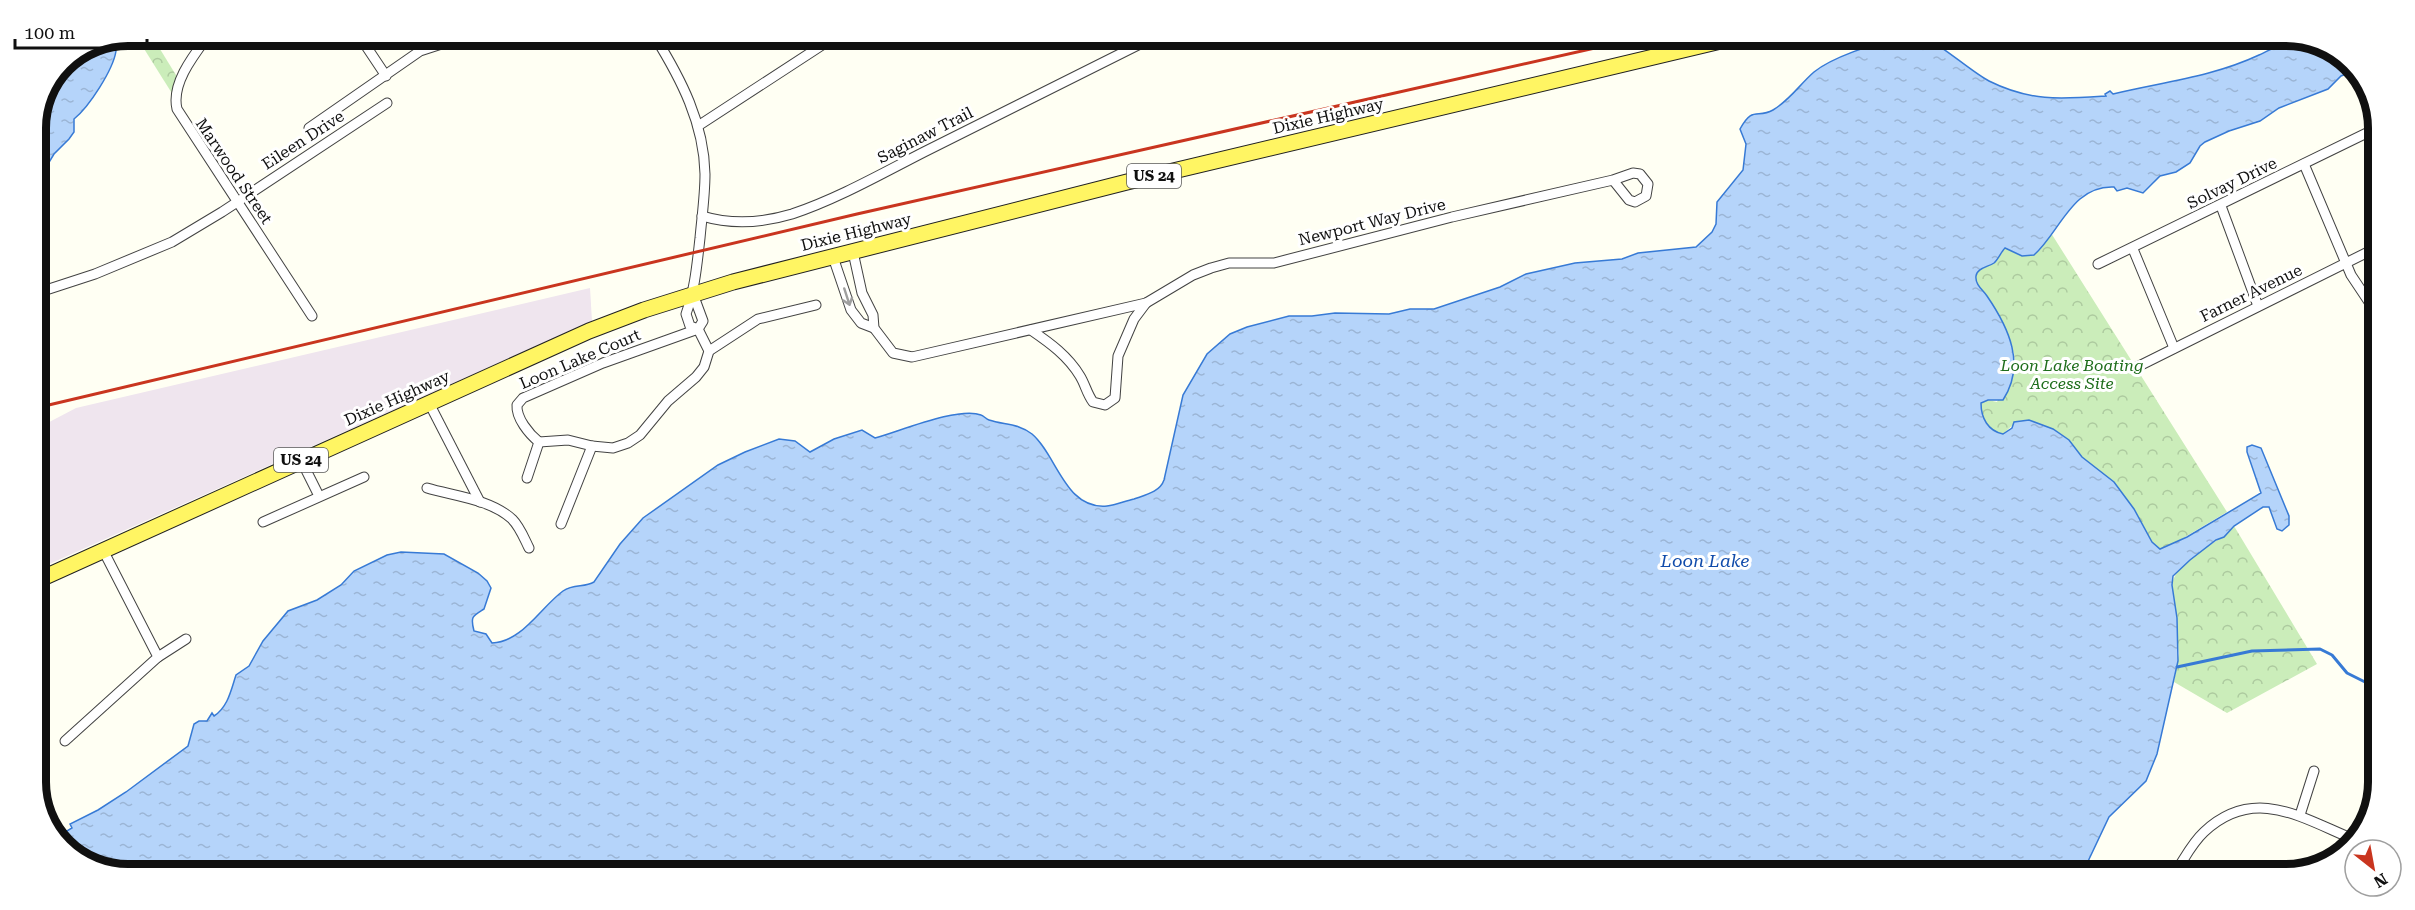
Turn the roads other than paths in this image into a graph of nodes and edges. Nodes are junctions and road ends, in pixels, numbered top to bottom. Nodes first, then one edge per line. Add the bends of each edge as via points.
1 (202, 46) edge
2 (366, 46) edge
3 (432, 46) edge
4 (660, 46) edge
5 (821, 46) edge
6 (1136, 46) edge
7 (1700, 46) edge
8 (386, 76) junction
9 (387, 103) dead end
10 (698, 126) junction
11 (309, 128) dead end
12 (2368, 132) edge
13 (2304, 164) junction
14 (1613, 180) dead end
15 (236, 201) junction
16 (2221, 206) junction
17 (702, 216) junction
18 (2133, 249) junction
19 (853, 252) junction
20 (2368, 252) edge
21 (833, 257) junction
22 (2346, 263) junction
23 (2098, 264) dead end
24 (46, 289) edge
25 (693, 294) junction
26 (2368, 300) edge
27 (1146, 303) junction
28 (816, 305) dead end
29 (2258, 306) junction
30 (312, 316) dead end
31 (874, 328) junction
32 (698, 329) junction
33 (1031, 330) junction
34 (2174, 348) junction
35 (709, 351) junction
36 (2137, 367) dead end
37 (429, 403) junction
38 (539, 442) junction
39 (592, 446) junction
40 (301, 460) junction
41 (364, 477) dead end
42 (527, 478) dead end
43 (427, 488) dead end
44 (319, 496) junction
45 (480, 502) junction
46 (263, 522) dead end
47 (561, 524) dead end
48 (529, 548) dead end
49 (103, 550) junction
50 (47, 576) edge
51 (186, 639) dead end
52 (158, 657) junction
53 (65, 741) dead end
54 (2314, 771) dead end
55 (2300, 815) junction
56 (2347, 837) edge
57 (2181, 864) edge

1 - 15 street, Marwood Street via 183,75 174,100 182,120
2 - 8 street
3 - 8 street
4 - 10 street via 679,78
5 - 10 street
6 - 17 street, Saginaw Trail via 810,207 750,222
7 - 19 main road, Dixie Highway / US 24 via 1127,182
8 - 11 street
9 - 15 street, Eileen Drive
10 - 17 street via 705,175
12 - 13 street, Solvay Drive
13 - 16 street, Solvay Drive
13 - 22 street
14 - 27 street, Newport Way Drive via 1282,261 1229,263 1193,274
15 - 24 street, Eileen Drive via 157,249
15 - 30 street, Marwood Street
16 - 18 street, Solvay Drive
16 - 29 street
17 - 25 street
18 - 23 street, Solvay Drive
18 - 34 street
19 - 21 main road, Dixie Highway / US 24
19 - 31 street, Newport Way Drive
20 - 22 street, Farner Avenue
21 - 25 main road, Dixie Highway / US 24
21 -> 31 street, Newport Way Drive via 851,310 861,323
22 - 26 street
22 - 29 street, Farner Avenue
25 - 32 street via 703,321
25 - 32 street via 686,314 690,326
25 - 37 main road, Dixie Highway / US 24 via 589,331
27 - 33 street, Newport Way Drive
27 - 33 street, Newport Way Drive via 1134,319 1118,356 1115,398 1104,405 1093,402 1072,364
28 - 35 street via 758,319
29 - 34 street, Farner Avenue
31 - 33 street, Newport Way Drive via 893,353 912,357
32 - 35 street
32 - 38 street, Loon Lake Court via 603,363 519,401 518,414
34 - 36 street, Farner Avenue
35 - 39 street via 696,377 668,401 640,435 613,448
37 - 40 main road, Dixie Highway / US 24
37 - 45 street
38 - 39 street via 568,440
38 - 42 street
39 - 47 street
40 - 44 street
40 - 49 main road, Dixie Highway / US 24
41 - 44 street
43 - 45 street
44 - 46 street
45 - 48 street via 511,518
49 - 50 main road, Dixie Highway / US 24
49 - 52 street
51 - 52 street
52 - 53 street
54 - 55 street
55 - 56 street
55 - 57 street via 2267,808 2224,818 2203,832

